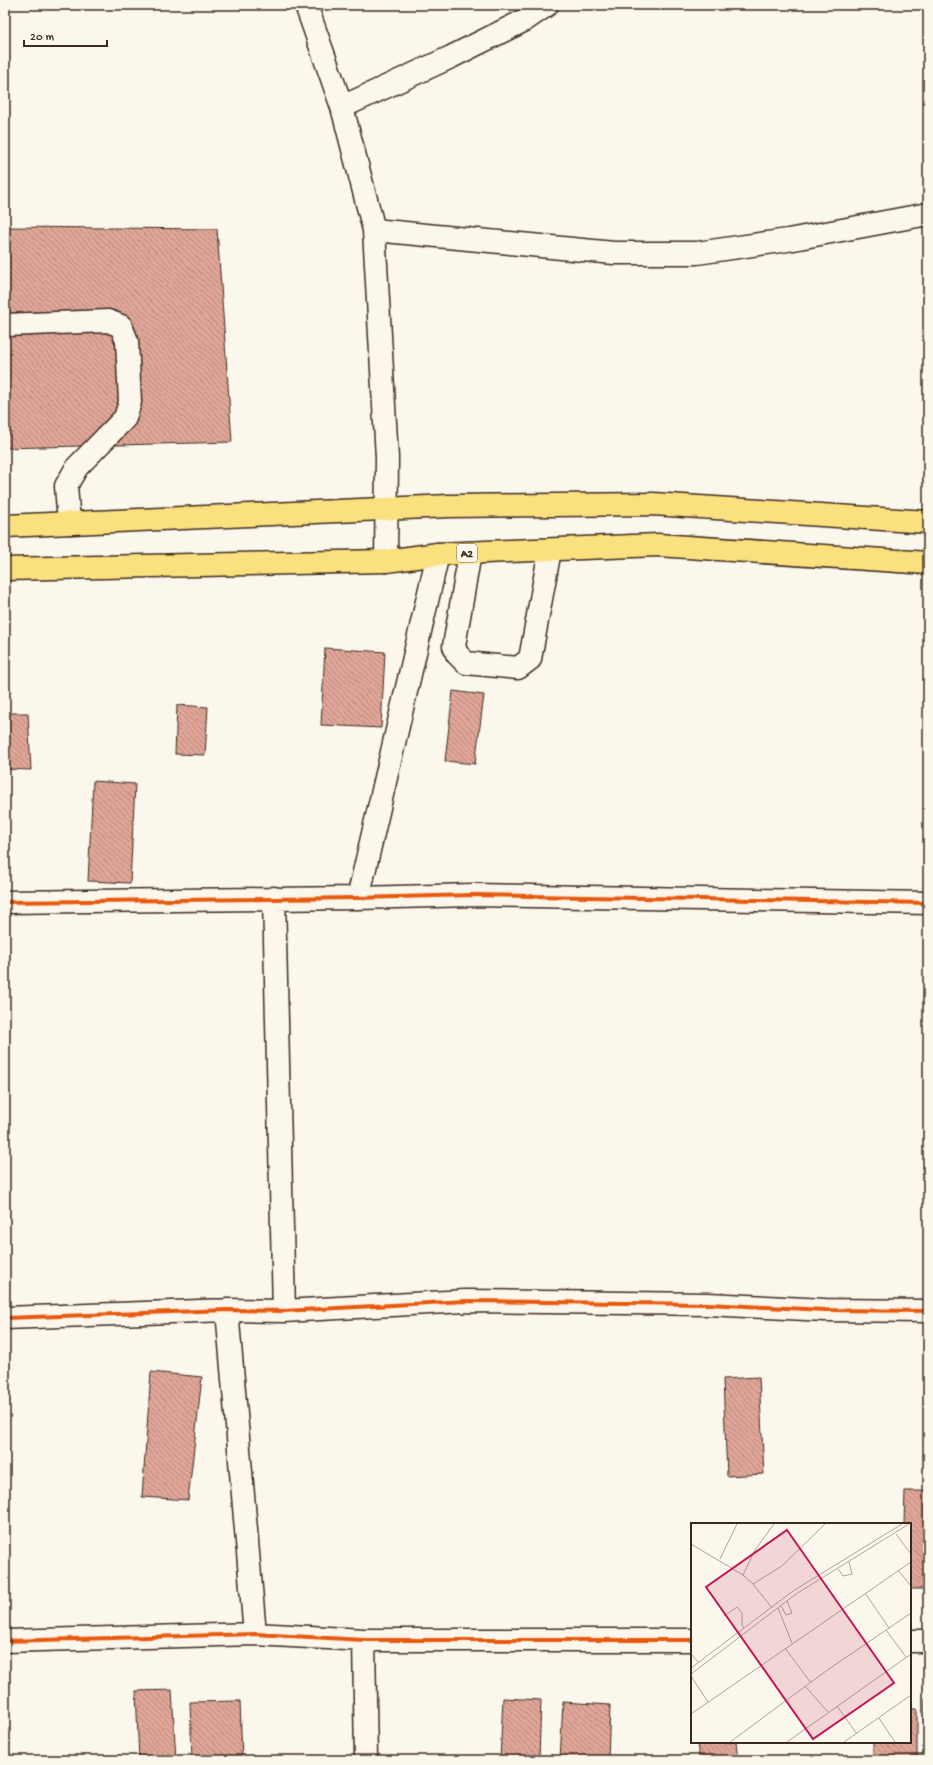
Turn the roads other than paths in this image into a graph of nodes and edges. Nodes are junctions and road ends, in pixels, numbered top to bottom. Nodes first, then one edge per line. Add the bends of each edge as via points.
1 (306, 5) edge
2 (548, 5) edge
3 (342, 107) junction
4 (928, 214) edge
5 (374, 230) junction
6 (5, 325) edge
7 (387, 509) junction
8 (928, 522) edge
9 (69, 523) junction
10 (5, 526) edge
11 (550, 550) junction
12 (470, 553) junction
13 (438, 554) junction
14 (386, 561) junction
15 (928, 563) edge
16 (5, 569) edge
17 (274, 898) junction
18 (358, 898) junction
19 (5, 902) edge
20 (928, 903) edge
21 (227, 1310) junction
22 (284, 1311) junction
23 (928, 1311) edge
24 (5, 1318) edge
25 (255, 1634) junction
26 (5, 1640) edge
27 (364, 1640) junction
28 (691, 1640) edge
29 (911, 1641) edge
30 (928, 1641) edge
31 (366, 1760) edge

1 - 3 street
2 - 3 street via 505,30
3 - 5 street
4 - 5 street via 697,254 614,253
5 - 7 street via 387,458
6 - 9 street via 108,320 121,326 127,340 130,402 126,418 77,467 66,486
7 - 8 highway via 653,504
7 - 9 highway
7 - 14 street
9 - 10 highway
11 - 12 highway, A2
11 - 12 street via 530,659 518,668 466,663 457,654 454,646
11 - 15 highway, A2 via 658,545
12 - 13 highway, A2
13 - 14 highway, A2
13 - 18 street
14 - 16 highway, A2
17 - 18 street
17 - 19 street
17 - 22 street
18 - 20 street via 473,895
21 - 22 street
21 - 24 street
21 - 25 street
22 - 23 street via 465,1301 708,1304 825,1310
25 - 26 street
25 - 27 street
27 - 28 street
27 - 31 street
29 - 30 street

